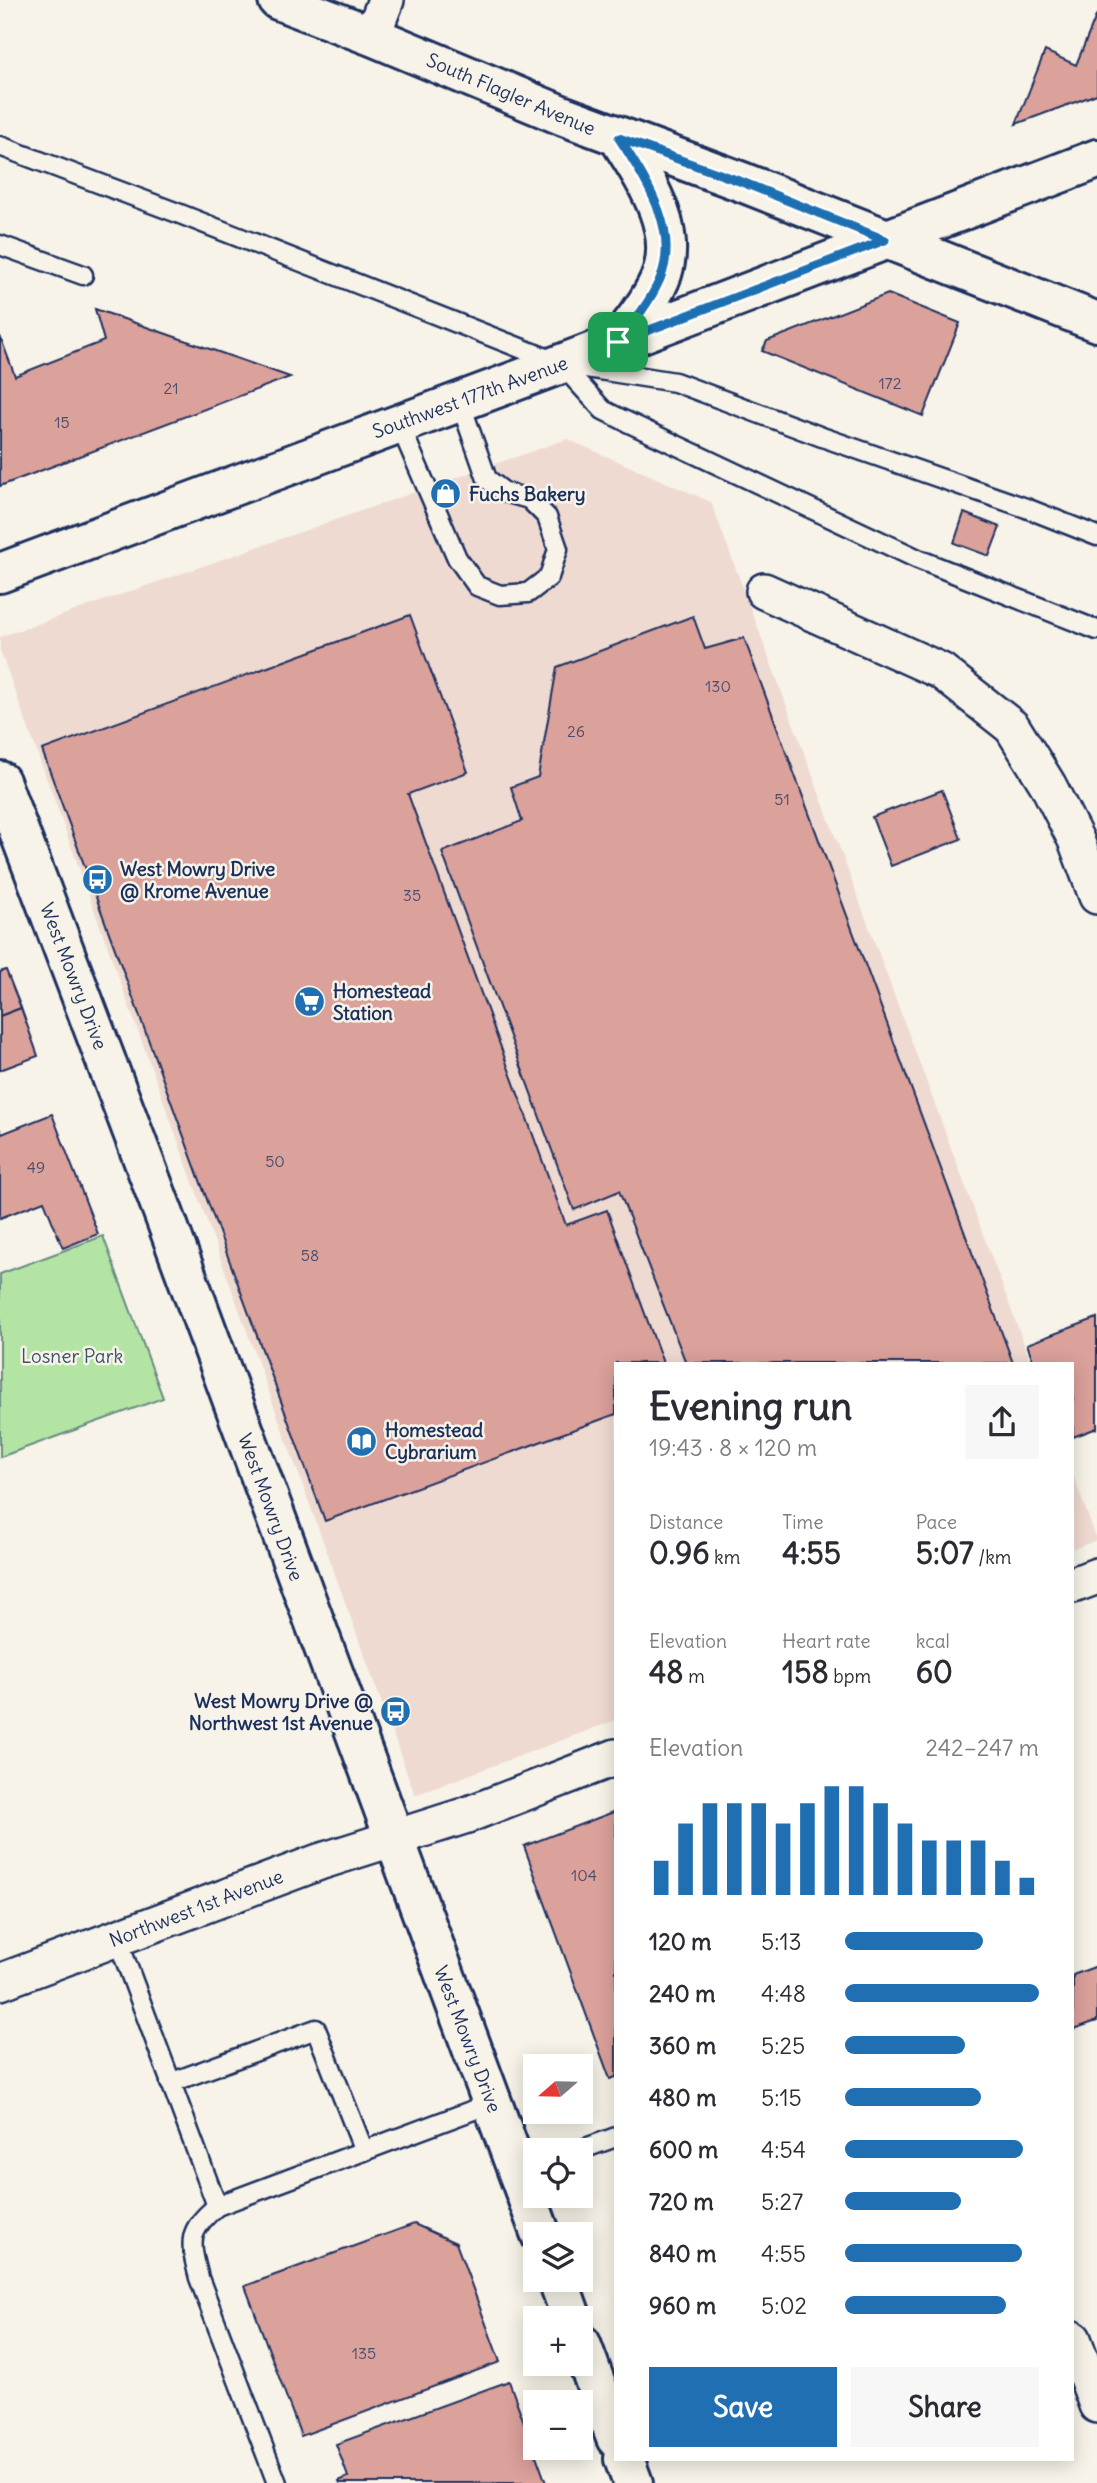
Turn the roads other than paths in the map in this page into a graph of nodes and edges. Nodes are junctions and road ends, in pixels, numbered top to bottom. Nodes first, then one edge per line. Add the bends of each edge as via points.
1 (278, 0) edge
2 (386, 0) edge
3 (372, 36) junction
4 (619, 138) junction
5 (0, 146) edge
6 (1097, 159) edge
7 (885, 240) junction
8 (0, 245) edge
9 (83, 275) dead end
10 (1097, 322) edge
11 (618, 342) junction
12 (561, 364) junction
13 (460, 402) junction
14 (400, 423) junction
15 (1097, 536) edge
16 (0, 573) edge
17 (765, 591) dead end
18 (1097, 630) edge
19 (0, 781) edge
20 (1097, 897) edge
21 (1097, 1576) edge
22 (1074, 1585) edge
23 (614, 1758) edge
24 (393, 1839) junction
25 (117, 1938) junction
26 (0, 1982) edge
27 (170, 2083) junction
28 (492, 2104) junction
29 (614, 2138) edge
30 (593, 2145) edge
31 (364, 2151) junction
32 (523, 2163) edge
33 (217, 2206) junction
34 (1074, 2342) edge
35 (593, 2376) edge
36 (1097, 2405) edge
37 (614, 2433) edge
38 (625, 2461) edge
39 (277, 2483) edge
40 (633, 2483) edge

1 - 3 street, South Flagler Avenue
2 - 3 street
3 - 4 street, South Flagler Avenue
4 - 7 street, South Flagler Avenue
4 - 11 street via 656,203 666,242 661,277
5 - 12 lane
6 - 7 street, Southwest 177th Avenue
7 - 10 street, South Flagler Avenue
7 - 11 street, Southwest 177th Avenue
8 - 9 lane
11 - 12 street, Southwest 177th Avenue
12 - 13 street, Southwest 177th Avenue
12 - 15 lane via 675,382
12 - 18 lane via 603,410 918,559
13 - 14 street, Southwest 177th Avenue
13 - 14 lane via 487,479 504,492 529,499 547,517 558,548 549,577 528,593 500,594 477,586 457,558
14 - 16 street, Southwest 177th Avenue
17 - 20 street via 942,671 1012,727 1054,796
19 - 24 street, West Mowry Drive
21 - 22 street
23 - 24 street, Northwest 1st Avenue
24 - 25 street, Northwest 1st Avenue
24 - 28 street, West Mowry Drive
25 - 26 street, Northwest 1st Avenue
25 - 27 lane
27 - 31 lane via 316,2029
27 - 33 lane
28 - 31 lane
28 - 32 street, West Mowry Drive
29 - 30 lane
31 - 33 lane
33 - 39 lane via 200,2220 191,2247 198,2278
34 - 36 street
35 - 37 street
38 - 40 street

